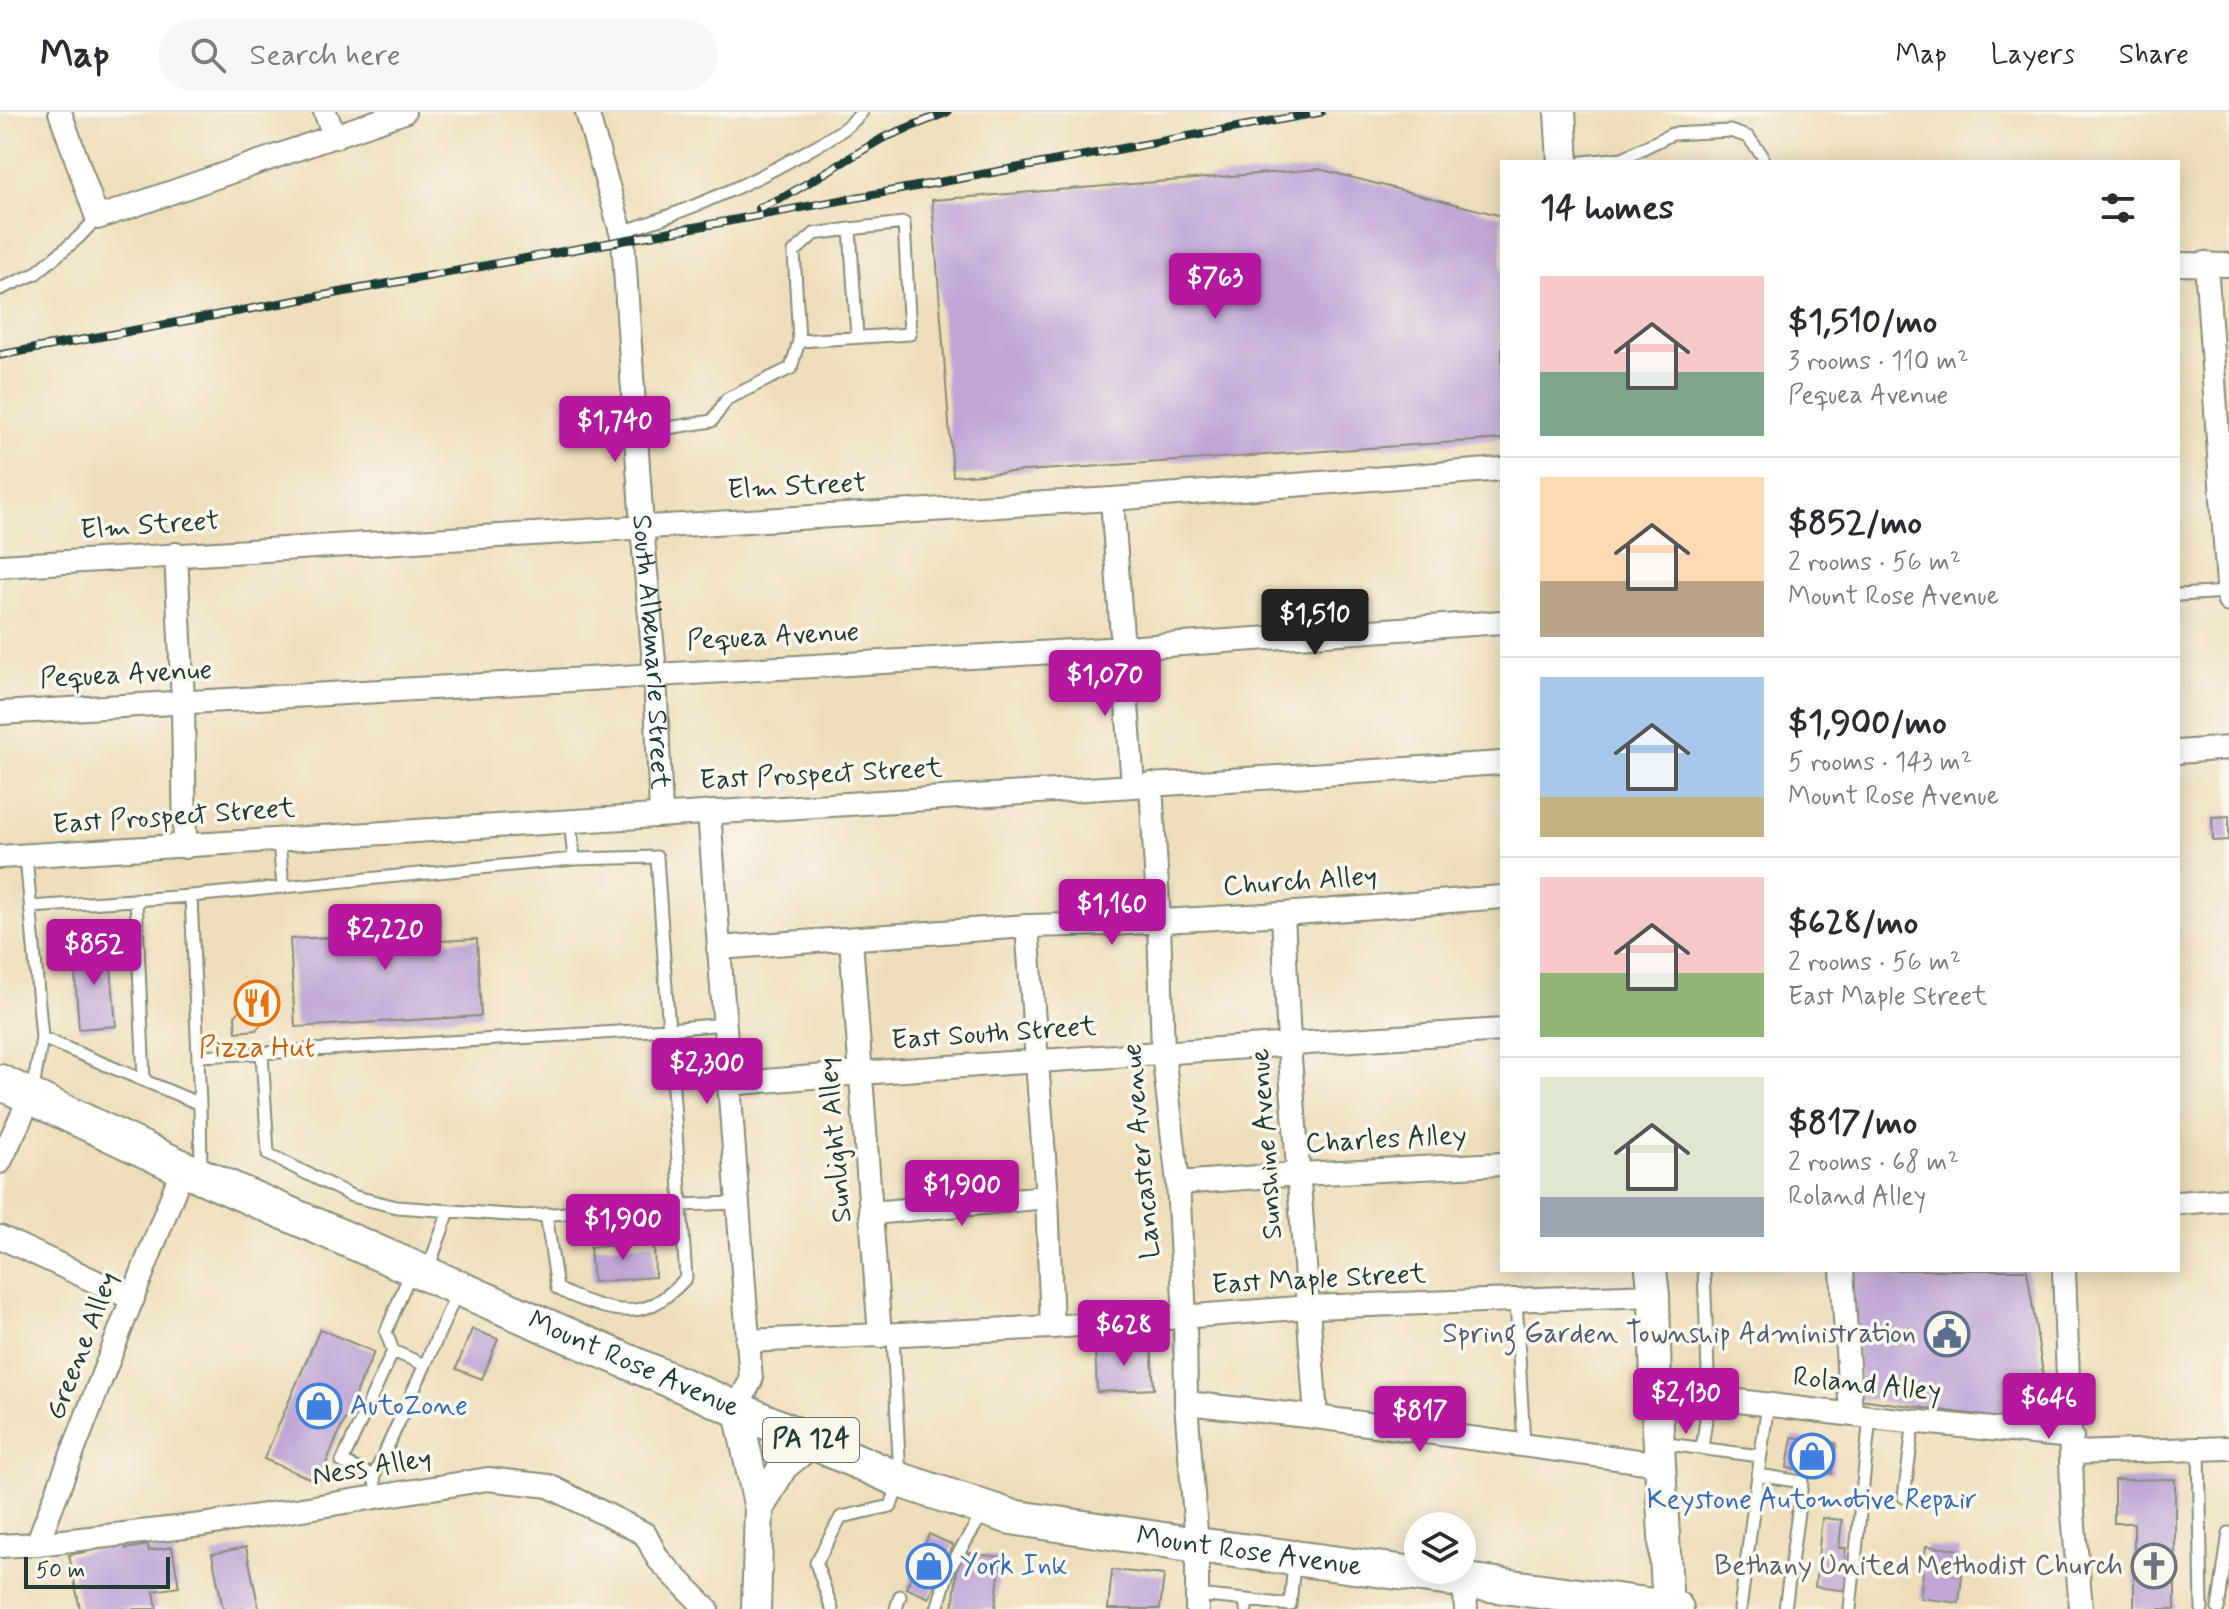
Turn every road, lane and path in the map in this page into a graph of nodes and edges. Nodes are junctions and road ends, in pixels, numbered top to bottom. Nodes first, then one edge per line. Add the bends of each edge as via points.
1 (60, 112) edge
2 (325, 112) edge
3 (404, 112) edge
4 (587, 112) edge
5 (862, 112) edge
6 (1560, 112) edge
7 (335, 137) junction
8 (1563, 160) edge
9 (1623, 160) edge
10 (1763, 160) edge
11 (97, 218) junction
12 (850, 229) junction
13 (622, 232) junction
14 (2206, 263) junction
15 (2180, 264) edge
16 (2229, 265) edge
17 (0, 289) edge
18 (857, 337) junction
19 (799, 341) junction
20 (636, 433) junction
21 (1500, 469) edge
22 (1112, 499) junction
23 (642, 527) junction
24 (176, 554) junction
25 (0, 566) edge
26 (2228, 592) edge
27 (2180, 595) edge
28 (2229, 601) edge
29 (1500, 622) edge
30 (1124, 648) junction
31 (655, 674) junction
32 (183, 702) junction
33 (0, 713) edge
34 (2229, 748) edge
35 (2180, 752) edge
36 (1500, 763) edge
37 (1142, 785) junction
38 (709, 812) junction
39 (661, 814) junction
40 (570, 820) junction
41 (279, 841) junction
42 (185, 847) junction
43 (26, 856) junction
44 (0, 857) edge
45 (574, 859) junction
46 (283, 887) junction
47 (191, 896) junction
48 (1500, 897) edge
49 (136, 899) junction
50 (31, 907) junction
51 (1283, 914) junction
52 (1159, 922) junction
53 (1027, 926) junction
54 (851, 939) junction
55 (718, 948) junction
56 (724, 1024) junction
57 (668, 1029) junction
58 (1500, 1030) edge
59 (42, 1038) junction
60 (1289, 1044) junction
61 (1163, 1052) junction
62 (262, 1053) junction
63 (199, 1056) junction
64 (1035, 1061) junction
65 (860, 1073) junction
66 (144, 1080) junction
67 (0, 1082) edge
68 (729, 1084) junction
69 (31, 1096) junction
70 (200, 1104) junction
71 (0, 1162) edge
72 (1500, 1164) edge
73 (192, 1172) junction
74 (1300, 1174) junction
75 (1178, 1183) junction
76 (1047, 1197) junction
77 (2229, 1199) edge
78 (737, 1203) junction
79 (2180, 1203) edge
80 (681, 1205) junction
81 (449, 1211) junction
82 (872, 1213) junction
83 (546, 1214) junction
84 (0, 1237) edge
85 (420, 1270) junction
86 (1704, 1272) edge
87 (1842, 1272) edge
88 (2064, 1272) edge
89 (1653, 1283) edge
90 (459, 1287) junction
91 (133, 1299) junction
92 (1516, 1300) junction
93 (1310, 1307) junction
94 (1185, 1318) junction
95 (1052, 1327) junction
96 (887, 1336) junction
97 (747, 1341) junction
98 (393, 1351) junction
99 (425, 1365) junction
100 (1656, 1391) junction
101 (1709, 1398) junction
102 (1186, 1403) junction
103 (1768, 1404) junction
104 (737, 1407) junction
105 (1860, 1415) junction
106 (1316, 1417) junction
107 (1914, 1421) junction
108 (814, 1441) junction
109 (1524, 1445) junction
110 (2072, 1445) junction
111 (1702, 1448) junction
112 (2229, 1448) edge
113 (2199, 1449) junction
114 (1660, 1453) junction
115 (1760, 1456) junction
116 (1758, 1475) junction
117 (900, 1480) junction
118 (376, 1487) junction
119 (1904, 1497) dead end
120 (759, 1509) junction
121 (986, 1509) junction
122 (2229, 1533) edge
123 (37, 1544) junction
124 (1197, 1545) junction
125 (0, 1546) edge
126 (1295, 1559) junction
127 (1465, 1595) edge
128 (900, 1596) dead end
129 (1197, 1602) edge
130 (1246, 1604) edge
131 (707, 1609) edge
132 (756, 1609) edge
133 (832, 1609) edge
134 (896, 1609) edge
135 (937, 1609) edge
136 (1671, 1609) edge
137 (1740, 1609) edge
138 (1785, 1609) edge
139 (1850, 1609) edge
140 (2081, 1609) edge
141 (2202, 1609) edge
142 (2218, 1609) edge

1 - 11 street
2 - 7 street
3 - 7 street
4 - 13 street, South Albemarle Street
5 - 13 lane via 849,127 760,178 679,214
6 - 8 main road
7 - 11 street
9 - 10 lane via 1672,134 1730,131 1748,137
11 - 17 lane via 35,274
12 - 18 lane
12 - 18 lane via 904,223 910,334
12 - 19 lane via 814,234 794,252
13 - 20 street, South Albemarle Street
14 - 15 street
14 - 16 street
14 - 26 street
18 - 19 lane
19 - 20 lane via 791,368 727,399 712,421
20 - 23 street, South Albemarle Street
21 - 22 street, Elm Street
22 - 23 street, Elm Street
22 - 30 street, Lancaster Avenue
23 - 24 street, Elm Street
23 - 31 street, South Albemarle Street
24 - 25 street, Elm Street
24 - 32 street
26 - 27 lane
26 - 28 street
29 - 30 street, Pequea Avenue
30 - 31 street, Pequea Avenue
30 - 37 street, Lancaster Avenue
31 - 32 street, Pequea Avenue
31 - 39 street, South Albemarle Street
32 - 33 street, Pequea Avenue
32 - 42 street
34 - 35 street
36 - 37 street, East Prospect Street
37 - 38 street, East Prospect Street
37 - 52 street, Lancaster Avenue
38 - 39 street, East Prospect Street
38 - 55 street, South Albemarle Street
39 - 40 street, East Prospect Street
40 - 41 street, East Prospect Street
40 - 45 lane
41 - 42 street, East Prospect Street
41 - 46 lane
42 - 43 street, East Prospect Street
43 - 44 street, East Prospect Street
43 - 50 lane
45 - 46 lane
45 - 57 lane via 657,857
46 - 47 lane
47 - 49 lane
47 - 63 lane
48 - 51 street, Church Alley
49 - 50 lane
49 - 66 lane
50 - 59 lane
51 - 52 street, Church Alley
51 - 60 street, Sunshine Avenue
52 - 53 street, Church Alley
52 - 61 street, Lancaster Avenue
53 - 54 street, Church Alley
53 - 64 street
54 - 55 street, Church Alley
54 - 65 street, Sunlight Alley
55 - 56 street, South Albemarle Street
56 - 57 lane
56 - 68 street, South Albemarle Street
57 - 62 lane
57 - 80 lane
58 - 60 street, East South Street
59 - 66 lane
59 - 69 lane
60 - 61 street, East South Street
60 - 74 street, Sunshine Avenue
61 - 64 street, East South Street
61 - 75 street, Lancaster Avenue
62 - 63 lane
62 - 81 lane via 268,1154 352,1196
63 - 70 lane
64 - 65 street, East South Street
64 - 76 street
65 - 68 street, East South Street
65 - 82 street, Sunlight Alley
66 - 70 lane
67 - 69 main road, Mount Rose Avenue / PA 124
68 - 78 street, South Albemarle Street
69 - 71 street
69 - 73 main road, Mount Rose Avenue / PA 124
70 - 73 lane
72 - 74 street, Charles Alley
73 - 85 main road, Mount Rose Avenue / PA 124
73 - 91 street, Greene Alley
74 - 75 street, Charles Alley
74 - 93 street, Sunshine Avenue
75 - 94 street, Lancaster Avenue
76 - 82 street
76 - 95 street
77 - 79 street
78 - 80 lane
78 - 97 street, South Albemarle Street
80 - 83 lane
80 - 83 lane via 686,1278 648,1307 616,1312 557,1288
81 - 83 lane
81 - 85 lane
82 - 96 street, Sunlight Alley
84 - 91 street
85 - 90 main road, Mount Rose Avenue / PA 124
85 - 98 lane via 386,1332
86 - 101 lane
87 - 105 street
88 - 110 street
89 - 92 street, East Maple Street
89 - 100 main road
90 - 99 lane
90 - 104 main road, Mount Rose Avenue / PA 124
91 - 123 street, Greene Alley
92 - 93 street, East Maple Street
92 - 109 lane
93 - 94 street, East Maple Street
93 - 106 street, Sunshine Avenue
94 - 95 street, East Maple Street
94 - 102 street, Lancaster Avenue
95 - 96 street, East Maple Street
96 - 97 street, East Maple Street
96 - 117 lane
97 - 104 street, South Albemarle Street via 751,1380
98 - 99 lane
98 - 118 lane via 342,1462
99 - 118 lane
100 - 101 street, Roland Alley
100 - 114 main road
101 - 103 street, Roland Alley
101 - 111 lane
102 - 106 street
102 - 124 street, Lancaster Avenue
103 - 105 street, Roland Alley
103 - 115 lane
104 - 108 main road, Mount Rose Avenue / PA 124
104 - 120 street
105 - 107 street, Roland Alley
105 - 139 lane
106 - 109 street
107 - 110 street, Roland Alley
107 - 119 lane
108 - 117 main road, Mount Rose Avenue / PA 124
108 - 120 street via 783,1466
109 - 114 street
110 - 113 street, Roland Alley
110 - 140 street
111 - 114 lane
111 - 115 lane
112 - 113 street, Roland Alley
113 - 141 lane
114 - 136 main road
115 - 116 lane
116 - 137 lane
116 - 138 lane via 1802,1482
117 - 121 main road, Mount Rose Avenue / PA 124
117 - 133 lane via 891,1506 841,1517 816,1563
118 - 123 street, Ness Alley via 202,1525
118 - 131 street, Ness Alley via 488,1479 549,1486 645,1534 658,1559
120 - 132 street
121 - 124 main road, Mount Rose Avenue / PA 124
121 - 135 lane via 949,1569
122 - 142 lane
123 - 125 street, Ness Alley
124 - 126 main road, Mount Rose Avenue / PA 124
124 - 129 street, Lancaster Avenue
126 - 127 main road, Mount Rose Avenue / PA 124
126 - 130 lane via 1290,1605
127 - 136 main road, Mount Rose Avenue / PA 124
128 - 134 lane
129 - 130 lane

